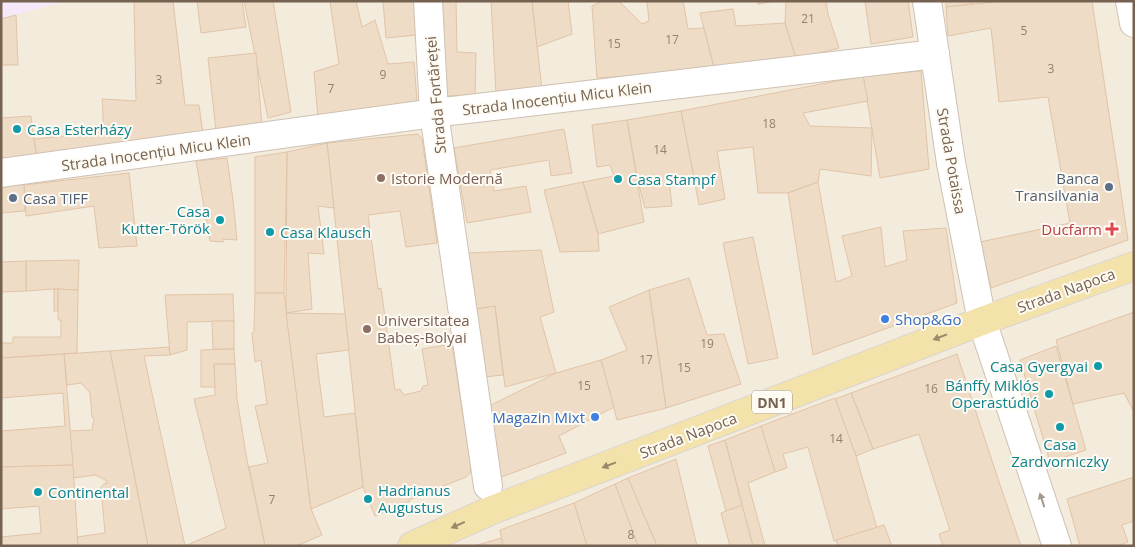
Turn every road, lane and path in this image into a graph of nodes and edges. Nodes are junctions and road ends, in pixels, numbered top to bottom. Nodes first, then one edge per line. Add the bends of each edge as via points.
1 (428, 1) edge
2 (927, 1) edge
3 (1130, 1) edge
4 (1134, 23) edge
5 (935, 54) junction
6 (434, 112) junction
7 (1, 173) edge
8 (1134, 266) edge
9 (982, 321) junction
10 (488, 486) dead end
11 (412, 546) edge
12 (1057, 546) edge

1 - 6 street, Strada Fortăreței
2 - 5 street, Strada Potaissa
3 - 4 street
5 - 6 street, Strada Inocențiu Micu Klein
5 - 9 street, Strada Potaissa via 951,163
6 - 7 street, Strada Inocențiu Micu Klein
6 - 10 street, Strada Fortăreței
8 - 9 main road, Strada Napoca / DN1
9 -> 11 main road, Strada Napoca / DN1 via 492,510
12 -> 9 street, Strada Potaissa

